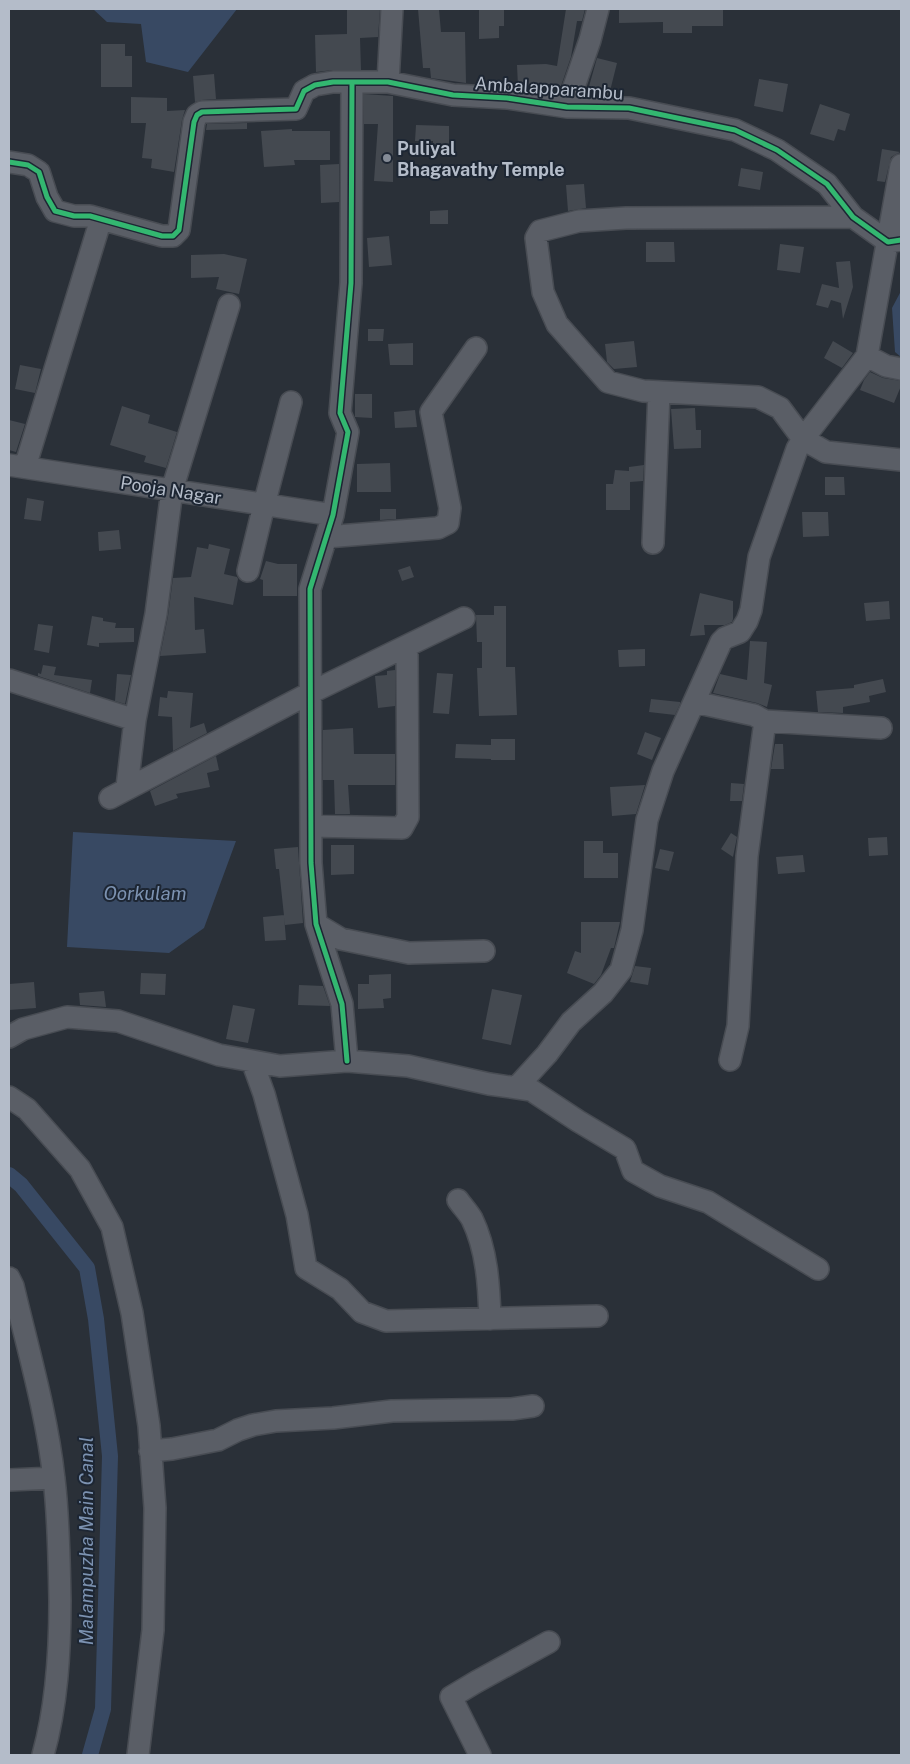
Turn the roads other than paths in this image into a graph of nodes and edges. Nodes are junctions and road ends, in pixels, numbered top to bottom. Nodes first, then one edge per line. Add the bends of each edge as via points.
1 (392, 9) edge
2 (598, 9) edge
3 (352, 82) junction
4 (388, 82) junction
5 (567, 107) junction
6 (9, 162) edge
7 (901, 165) edge
8 (853, 217) junction
9 (101, 219) junction
10 (895, 241) edge
11 (229, 305) dead end
12 (476, 348) dead end
13 (867, 356) junction
14 (901, 369) edge
15 (659, 392) junction
16 (291, 402) dead end
17 (803, 439) junction
18 (901, 460) edge
19 (17, 466) edge
20 (172, 490) junction
21 (264, 505) junction
22 (333, 515) junction
23 (326, 538) junction
24 (653, 543) dead end
25 (248, 571) dead end
26 (464, 618) dead end
27 (407, 646) junction
28 (9, 680) edge
29 (310, 693) junction
30 (694, 702) junction
31 (135, 720) junction
32 (764, 721) junction
33 (880, 728) dead end
34 (311, 826) junction
35 (316, 924) junction
36 (484, 951) dead end
37 (9, 1037) edge
38 (730, 1060) dead end
39 (252, 1061) junction
40 (348, 1061) junction
41 (516, 1088) junction
42 (9, 1097) edge
43 (458, 1200) dead end
44 (818, 1269) dead end
45 (11, 1282) edge
46 (9, 1311) edge
47 (597, 1316) dead end
48 (490, 1319) junction
49 (533, 1406) dead end
50 (150, 1451) junction
51 (54, 1478) junction
52 (9, 1480) edge
53 (549, 1642) dead end
54 (43, 1755) edge
55 (138, 1755) edge
56 (480, 1755) edge

1 - 4 street
2 - 5 street
3 - 4 street, Ambalapparambu
3 - 9 street, Ambalapparambu via 315,85 304,90 296,109 202,112 197,115 179,230 173,236 162,236
3 - 22 street via 351,283 340,414 348,432
4 - 5 street, Ambalapparambu via 453,95 508,98
5 - 8 street, Ambalapparambu via 629,108 735,130 777,150 827,184
6 - 9 street via 28,165 39,172 55,211
7 - 10 street
8 - 10 street, Ambalapparambu
8 - 15 street via 626,218 579,221 540,231 536,238 543,292 557,324 608,382
9 - 19 street
10 - 13 street
11 - 20 street
12 - 23 street via 431,412 450,508 448,523 438,528
13 - 14 street via 886,366
13 - 17 street
15 - 17 street via 758,397 780,408
15 - 24 street
16 - 21 street
17 - 18 street via 826,452
17 - 30 street via 759,557 747,621 740,632 720,642
19 - 20 street, Pooja Nagar
20 - 21 street, Pooja Nagar
20 - 31 street via 156,614
21 - 22 street, Pooja Nagar
21 - 25 street
22 - 23 street
23 - 29 street via 310,589
26 - 27 street
27 - 29 street
27 - 34 street via 408,817 402,828
28 - 31 street
29 - 31 street via 118,792
29 - 34 street
30 - 32 street via 754,715
30 - 41 street via 663,771 647,820 632,930 621,970 603,993 571,1022
32 - 33 street
32 - 38 street via 747,856 738,1026
34 - 35 street
35 - 36 street via 341,939 409,953
35 - 40 street via 342,1004
37 - 39 street via 23,1029 67,1017 118,1021 219,1055
39 - 40 street via 280,1066
39 - 48 street via 298,1215 306,1268 340,1289 362,1312 386,1321
40 - 41 street via 408,1066
41 - 44 street via 531,1090 625,1149 633,1171 660,1186 708,1202
42 - 50 street via 28,1109 80,1169 112,1227 132,1313
43 - 48 street via 471,1218 480,1242 488,1277
45 - 46 street
45 - 51 street via 44,1419
47 - 48 street
49 - 50 street via 392,1411 276,1421 253,1425 218,1440 172,1450
50 - 55 street via 154,1508 153,1630
51 - 52 street
51 - 54 street via 59,1528 60,1650 50,1732
53 - 56 street via 452,1697

